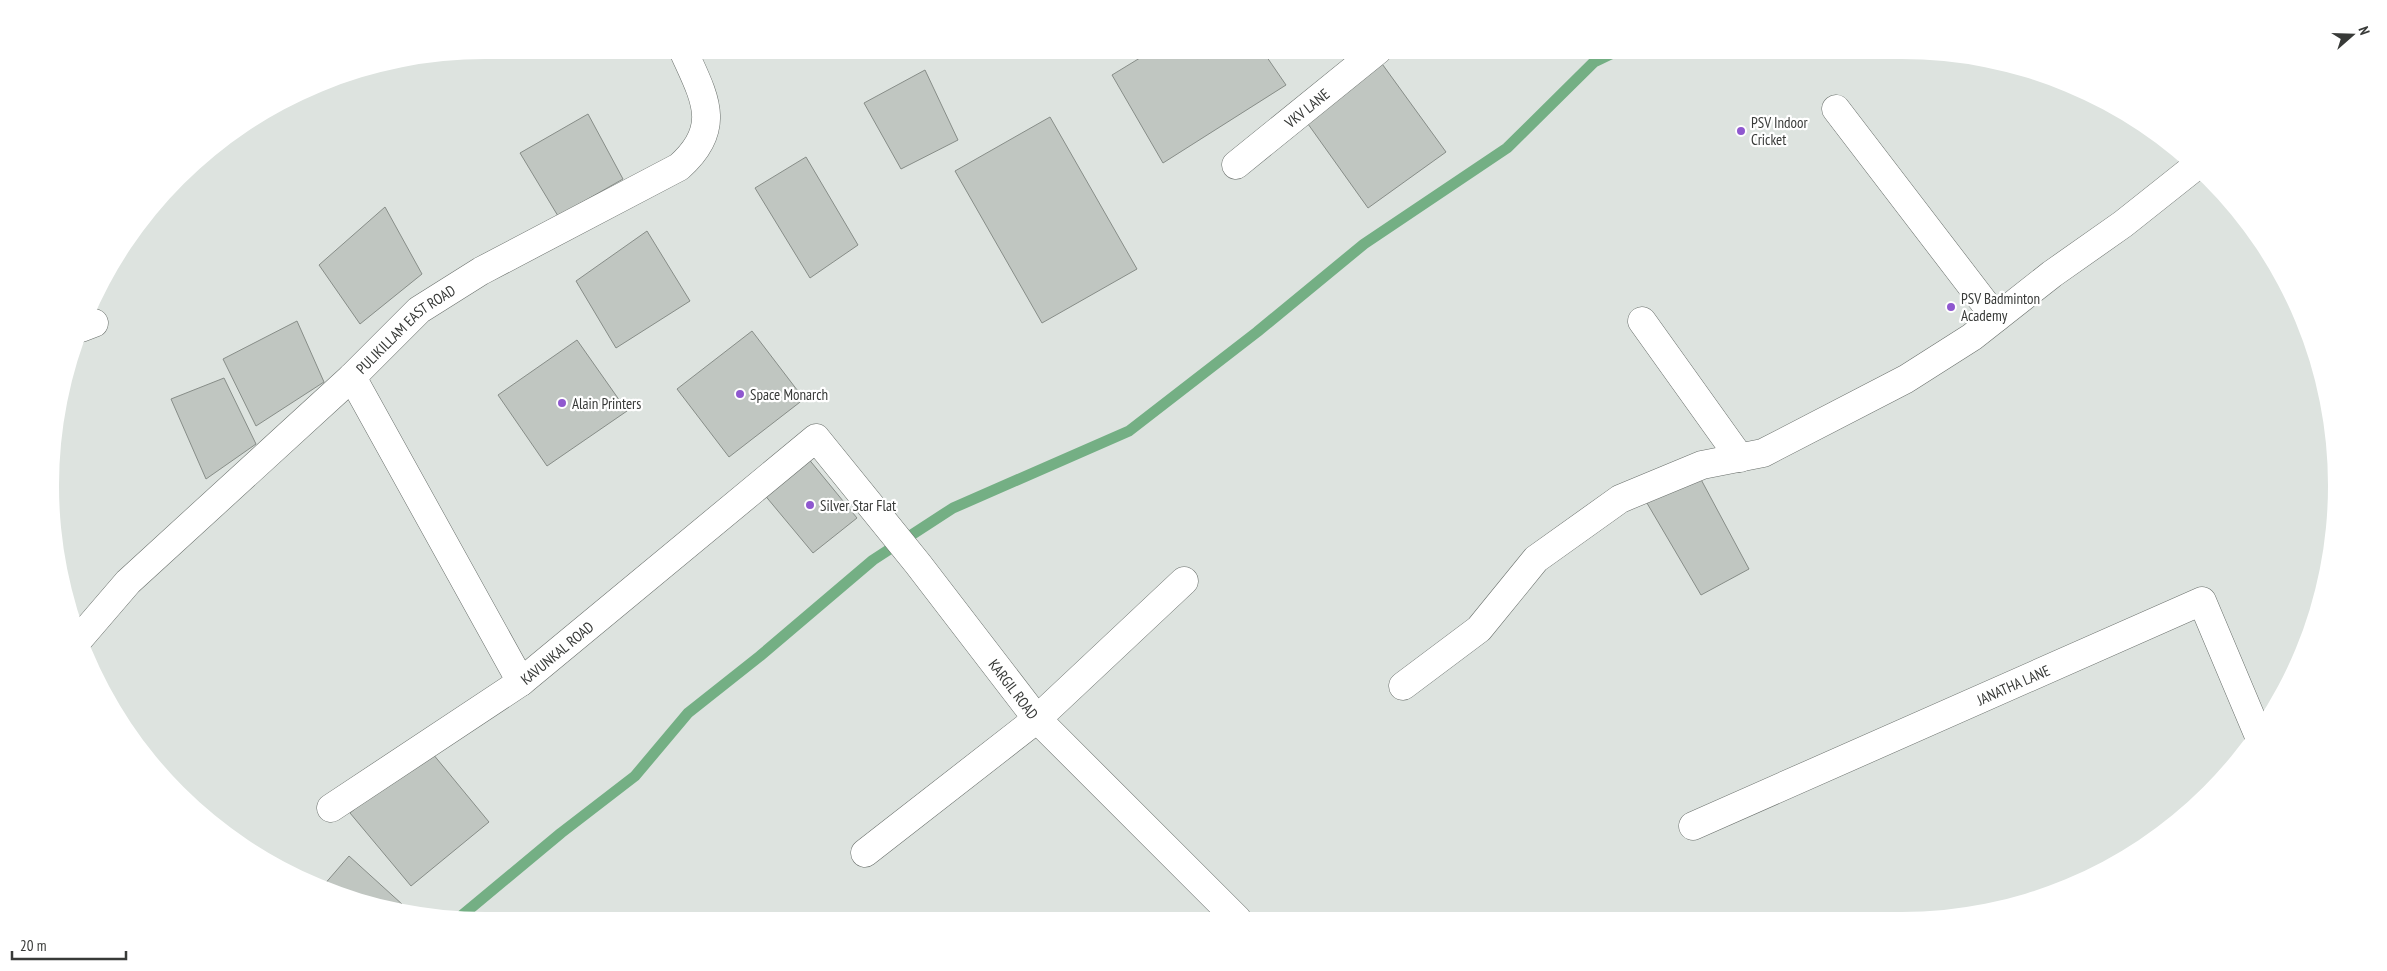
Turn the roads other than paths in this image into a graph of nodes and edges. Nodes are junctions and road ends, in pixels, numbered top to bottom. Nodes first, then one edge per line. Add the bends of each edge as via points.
1 (687, 59) edge
2 (1367, 59) edge
3 (1836, 109) dead end
4 (1236, 165) dead end
5 (2189, 171) edge
6 (1996, 318) junction
7 (1642, 321) dead end
8 (352, 377) junction
9 (816, 438) joint
10 (1740, 458) junction
11 (1184, 581) dead end
12 (85, 632) edge
13 (521, 682) junction
14 (1403, 686) dead end
15 (1037, 719) junction
16 (2254, 725) edge
17 (331, 808) dead end
18 (1693, 826) dead end
19 (865, 853) dead end
20 (1230, 912) edge

1 - 8 street, PULIKILLAM EAST ROAD via 708,119 696,151 679,168 481,271 435,299 419,310
2 - 4 street, VKV LANE
3 - 6 street
5 - 6 street
6 - 10 street via 1906,379 1763,454
7 - 10 street
8 - 12 street, PULIKILLAM EAST ROAD via 128,582
8 - 13 street, KAVUNKAL ROAD
9 - 13 street, KAVUNKAL ROAD
9 - 15 street, KARGIL ROAD
10 - 14 street via 1702,465 1620,499 1536,559 1479,629
11 - 15 street
13 - 17 street
15 - 19 street
15 - 20 street, KARGIL ROAD
16 - 18 street, JANATHA LANE via 2202,601

